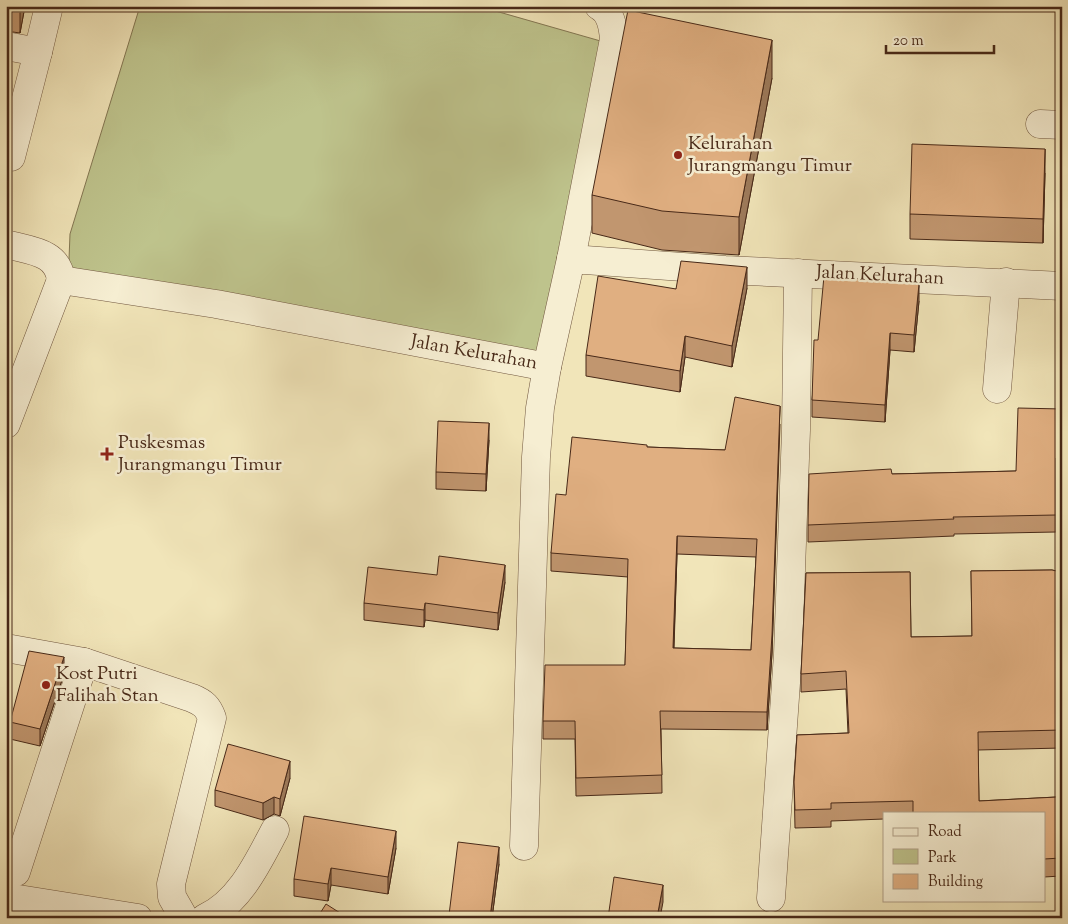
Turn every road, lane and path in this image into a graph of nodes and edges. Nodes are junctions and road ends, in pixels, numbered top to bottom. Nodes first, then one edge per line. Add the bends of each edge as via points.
1 (49, 6) edge
2 (599, 6) edge
3 (6, 46) edge
4 (38, 52) junction
5 (11, 157) dead end
6 (6, 244) edge
7 (571, 259) junction
8 (798, 273) junction
9 (67, 281) junction
10 (1006, 282) junction
11 (1062, 286) edge
12 (547, 367) junction
13 (997, 389) dead end
14 (8, 414) edge
15 (6, 648) edge
16 (84, 662) junction
17 (275, 830) dead end
18 (524, 846) dead end
19 (16, 872) dead end
20 (6, 897) edge
21 (771, 898) dead end
22 (138, 918) edge
23 (184, 918) edge
24 (205, 918) edge

1 - 4 street
2 - 7 street via 613,24 614,39
3 - 4 street
4 - 5 street
6 - 9 street via 53,259
7 - 8 street, Jalan Kelurahan
7 - 12 street, Jalan Kelurahan
8 - 10 street, Jalan Kelurahan
8 - 21 street via 788,654
9 - 12 street, Jalan Kelurahan via 216,304
9 - 14 street
10 - 11 street, Jalan Kelurahan
10 - 13 street
12 - 18 street via 536,457
15 - 16 street
16 - 19 street
16 - 23 street via 198,700 209,709 212,718 172,884 172,897
17 - 24 street via 248,880 216,913
20 - 22 street

